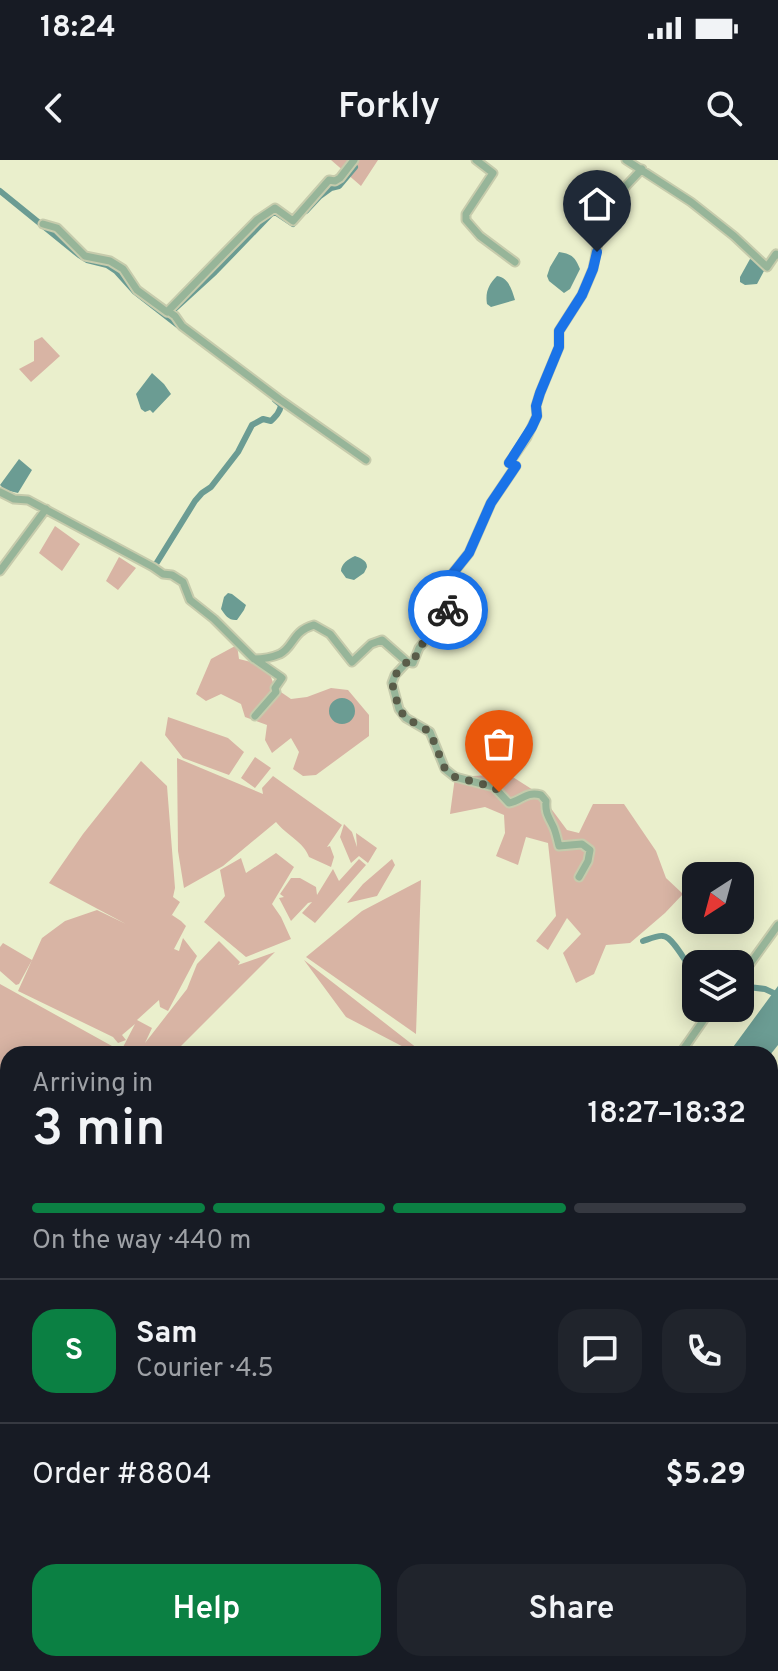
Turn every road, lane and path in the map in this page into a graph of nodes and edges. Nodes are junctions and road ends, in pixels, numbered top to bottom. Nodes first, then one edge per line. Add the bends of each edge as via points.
1 (354, 160) edge
2 (476, 160) edge
3 (626, 160) edge
4 (642, 169) junction
5 (43, 224) dead end
6 (778, 255) edge
7 (515, 262) dead end
8 (171, 313) junction
9 (366, 460) dead end
10 (0, 492) edge
11 (46, 509) junction
12 (0, 571) edge
13 (254, 659) junction
14 (407, 662) junction
15 (255, 716) dead end
16 (579, 877) dead end
17 (778, 925) edge
18 (754, 958) edge
19 (702, 1022) edge
20 (686, 1046) edge

1 - 8 street via 293,221 275,208 257,220
2 - 7 street via 493,173 466,220
3 - 4 street
4 - 6 street via 691,202 767,267
4 - 14 street via 601,228 593,269 559,331 559,347 540,393 537,416 509,463 516,466 491,503 469,553 445,583 446,619 419,648 413,663
5 - 8 street via 57,228 85,256 123,269 137,290
8 - 9 street
10 - 11 street
11 - 12 street
11 - 13 street via 183,582 190,600
13 - 14 street via 281,654 304,627 314,625 330,634 352,662 382,640
13 - 15 street via 282,678
14 - 16 street via 392,683 394,697 406,718 430,732 445,769 455,777 494,787 509,803 526,794 541,795 559,846 582,844 590,850
17 - 18 street
19 - 20 street

